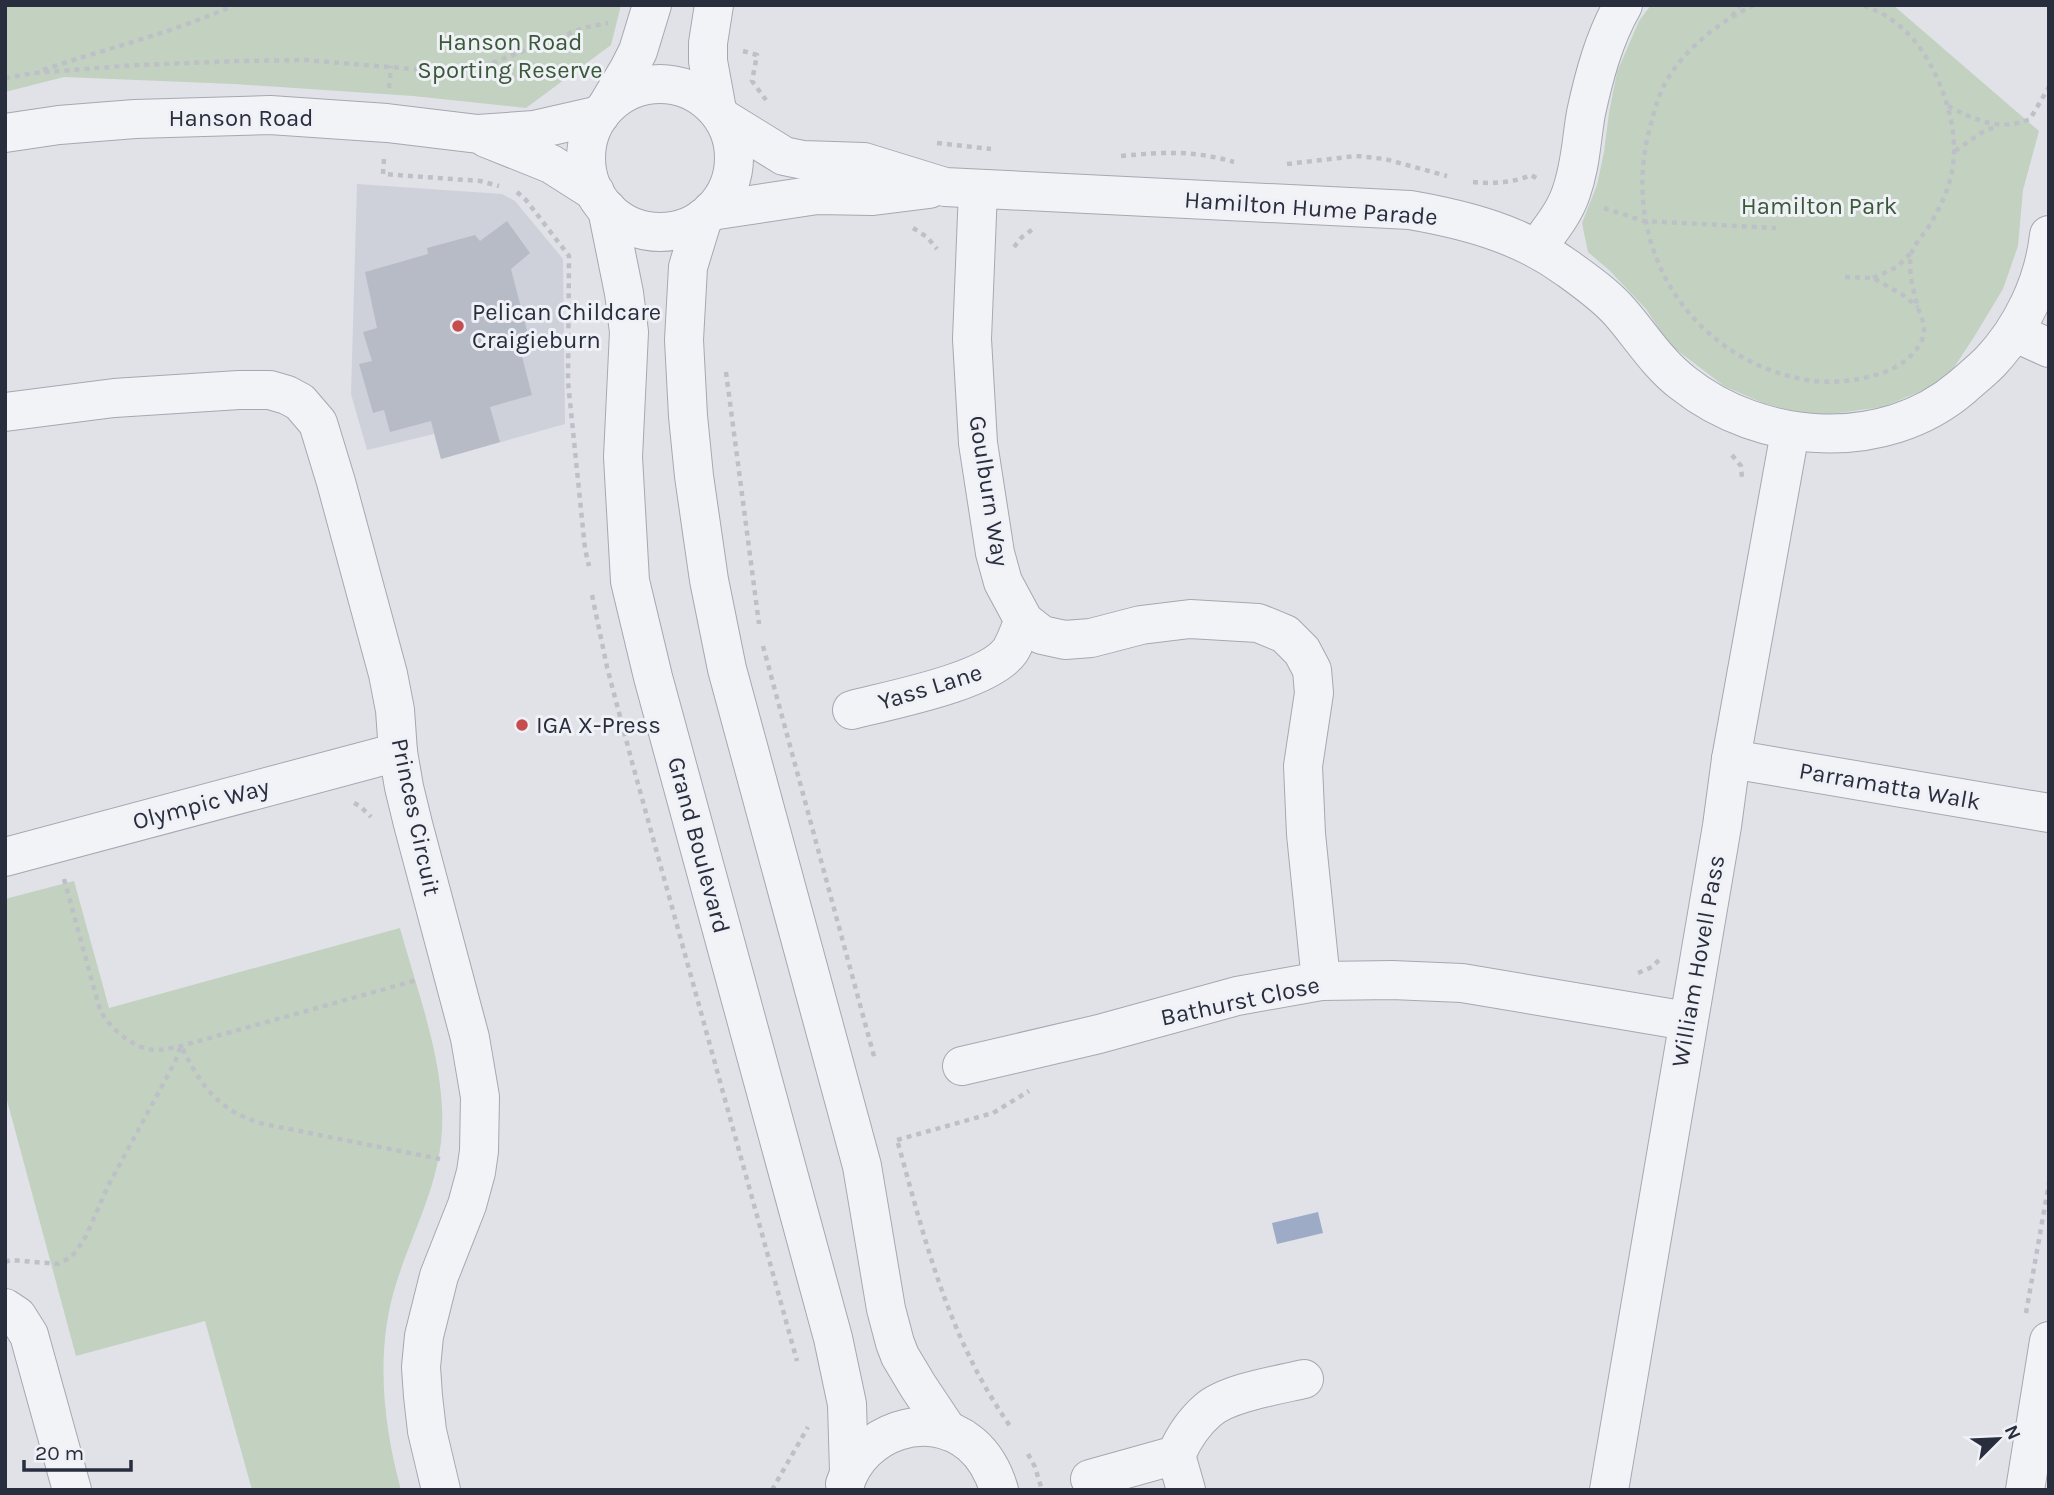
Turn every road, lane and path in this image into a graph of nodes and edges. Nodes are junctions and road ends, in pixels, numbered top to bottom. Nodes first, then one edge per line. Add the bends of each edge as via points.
1 (234, 5) edge
2 (714, 5) edge
3 (1623, 5) edge
4 (1740, 5) edge
5 (1754, 5) edge
6 (1862, 5) edge
7 (648, 16) edge
8 (1732, 17) junction
9 (757, 55) dead end
10 (34, 73) junction
11 (5, 78) edge
12 (2049, 87) edge
13 (767, 101) dead end
14 (1948, 106) junction
15 (603, 110) junction
16 (721, 115) junction
17 (1998, 126) junction
18 (5, 132) edge
19 (478, 134) junction
20 (927, 142) dead end
21 (995, 150) dead end
22 (1955, 151) junction
23 (1108, 156) dead end
24 (1282, 165) dead end
25 (1246, 166) dead end
26 (1449, 176) dead end
27 (1462, 180) dead end
28 (961, 188) junction
29 (1571, 195) junction
30 (601, 201) junction
31 (707, 215) junction
32 (1644, 221) junction
33 (904, 226) dead end
34 (1044, 226) dead end
35 (1776, 228) dead end
36 (2049, 235) edge
37 (977, 246) junction
38 (1537, 248) junction
39 (1912, 251) junction
40 (1845, 277) dead end
41 (1873, 278) junction
42 (1918, 307) junction
43 (2014, 332) junction
44 (2049, 348) edge
45 (726, 371) dead end
46 (5, 412) edge
47 (1790, 432) junction
48 (1724, 449) dead end
49 (1740, 486) dead end
50 (1024, 621) junction
51 (852, 710) dead end
52 (398, 752) junction
53 (1731, 759) junction
54 (349, 802) dead end
55 (2049, 813) edge
56 (373, 820) dead end
57 (5, 857) edge
58 (63, 877) dead end
59 (1664, 952) dead end
60 (415, 967) dead end
61 (1321, 981) junction
62 (1613, 1009) junction
63 (1687, 1021) junction
64 (181, 1046) junction
65 (875, 1060) dead end
66 (962, 1066) dead end
67 (1033, 1089) dead end
68 (443, 1152) dead end
69 (5, 1262) edge
70 (5, 1308) edge
71 (2049, 1341) edge
72 (1304, 1379) dead end
73 (948, 1431) junction
74 (1016, 1436) dead end
75 (1024, 1446) dead end
76 (1181, 1472) edge
77 (1090, 1479) dead end
78 (846, 1481) edge
79 (72, 1490) edge
80 (441, 1490) edge
81 (999, 1490) edge
82 (1042, 1490) edge
83 (1608, 1490) edge
84 (2025, 1490) edge

1 - 10 path via 162,34
2 - 16 street via 708,61
3 - 29 street via 1610,27 1596,74
4 - 8 path
5 - 8 path
6 - 14 path via 1906,30 1922,50
7 - 10 path via 583,27 491,65 449,72 305,60
7 - 15 street via 638,51
8 - 32 path via 1686,55 1667,80 1654,111 1642,174
9 - 13 path via 751,81
10 - 11 path
12 - 17 path via 2031,119
14 - 17 path
14 - 22 path
15 - 16 street via 627,91 651,84 675,85 699,94
15 - 19 street, Hanson Road via 534,130
15 - 30 street via 590,133 586,153 588,173
16 - 28 street, Hamilton Hume Parade via 784,156 864,162
16 - 31 street via 733,142 734,168 727,192
17 - 22 path
18 - 19 street, Hanson Road via 135,119 270,115
19 - 30 street, Hanson Road via 551,164
20 - 21 path
22 - 39 path via 1950,186
23 - 25 path via 1170,151 1208,154
24 - 26 path via 1356,156
27 - 29 path via 1498,183 1531,175
28 - 31 street, Hamilton Hume Parade via 873,196 817,195
28 - 37 street, Goulburn Way
28 - 38 street, Hamilton Hume Parade via 1410,211 1452,217
29 - 32 path
29 - 38 street
30 - 31 street via 624,222 644,230 685,228
30 - 78 street, Grand Boulevard via 629,332 623,457 630,580 834,1338 847,1404
31 - 73 street via 688,267 684,340 694,476 709,580 727,669 862,1166 892,1332 900,1356
32 - 35 path
32 - 42 path via 1669,286 1685,310 1726,347 1768,369 1815,383 1899,366 1921,342 1925,324
33 - 37 path via 927,237 936,249
34 - 37 path via 1022,237 1013,249
36 - 43 street, Hamilton Hume Parade via 2039,280
37 - 50 street, Goulburn Way via 972,339 978,443 995,553 1003,582
38 - 47 street, Hamilton Hume Parade via 1611,304 1683,384 1716,405
39 - 41 path via 1897,267
39 - 42 path via 1911,277
40 - 41 path
41 - 42 path
43 - 44 street
43 - 47 street, Hamilton Hume Parade via 1989,363 1955,393 1896,424 1847,433
45 - 65 path via 761,636
46 - 52 street, Princes Circuit via 114,398 239,390 270,390 300,402 318,423 333,471 388,674
47 - 53 street, William Hovell Pass
48 - 49 path via 1741,466
50 - 51 street, Yass Lane via 1010,651 992,667 964,680
50 - 61 street via 1042,635 1065,640 1190,619 1258,623 1285,634 1302,652 1312,670 1314,693 1303,766
52 - 57 street, Olympic Way
52 - 80 street, Princes Circuit via 470,1038 480,1097 476,1172 439,1276 424,1336 424,1407
53 - 55 street, Parramatta Walk
53 - 63 street, William Hovell Pass
54 - 56 path via 367,811
58 - 64 path via 105,1019 126,1038 150,1049
59 - 62 path via 1642,972 1618,974
60 - 64 path via 419,980
61 - 62 street, Bathurst Close via 1462,983
61 - 66 street, Bathurst Close via 1237,996
62 - 63 street, Bathurst Close
63 - 83 street, William Hovell Pass
64 - 68 path via 211,1095 248,1120 443,1159
64 - 69 path via 77,1250 58,1264
67 - 74 path via 993,1113 897,1140 948,1311
70 - 79 street via 17,1315 29,1335
71 - 84 street
72 - 76 street via 1228,1398 1209,1409 1184,1438
73 - 78 street via 902,1429 881,1438 863,1452
73 - 81 street via 971,1444 989,1464
75 - 82 path
76 - 77 street

